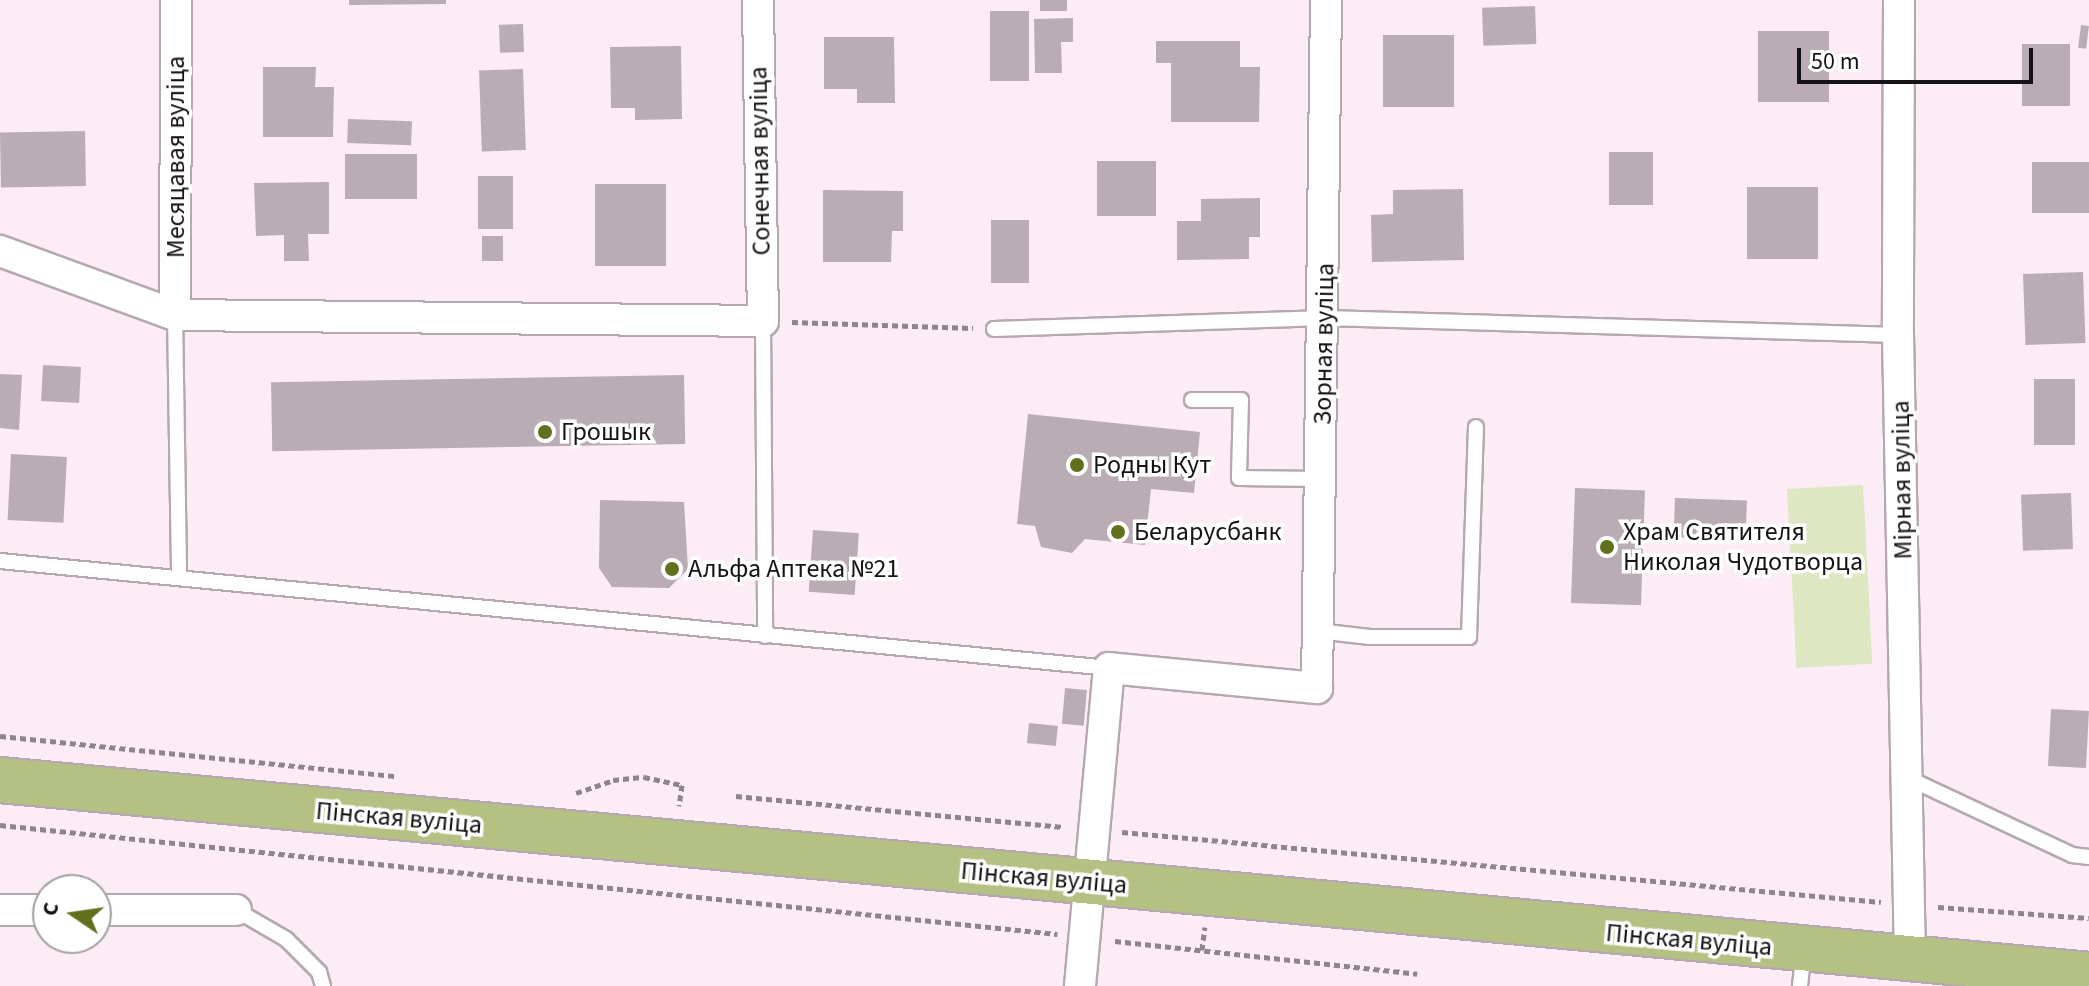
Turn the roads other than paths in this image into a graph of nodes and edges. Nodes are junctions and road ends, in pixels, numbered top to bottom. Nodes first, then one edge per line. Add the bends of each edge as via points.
1 (176, 0) edge
2 (758, 0) edge
3 (1326, 0) edge
4 (1899, 0) edge
5 (0, 251) edge
6 (175, 315) junction
7 (1326, 318) junction
8 (763, 321) junction
9 (994, 329) road end
10 (1898, 335) junction
11 (1192, 400) dead end
12 (1476, 427) dead end
13 (1321, 479) junction
14 (0, 561) edge
15 (179, 576) junction
16 (1318, 631) junction
17 (765, 636) junction
18 (1109, 668) junction
19 (1910, 779) junction
20 (0, 780) edge
21 (2089, 857) edge
22 (1091, 882) junction
23 (0, 910) edge
24 (32, 910) edge
25 (112, 910) edge
26 (236, 910) joint
27 (1910, 959) junction
28 (1802, 968) edge
29 (2089, 975) edge
30 (323, 986) edge
31 (1080, 986) edge

1 - 6 street, Месяцавая вуліца
2 - 8 street, Сонечная вуліца
3 - 7 street, Зорная вуліца
4 - 10 street, Мірная вуліца
5 - 6 street
6 - 8 street
6 - 15 lane
7 - 9 lane
7 - 10 lane
7 - 13 street, Зорная вуліца
8 - 17 lane
10 - 19 street, Мірная вуліца
11 - 13 lane via 1241,400 1239,478
12 - 16 lane via 1469,637
13 - 16 street, Зорная вуліца
14 - 15 lane
15 - 17 lane
16 - 18 street, Зорная вуліца via 1317,688
17 - 18 lane
18 - 22 street
19 - 21 lane via 2072,855
19 - 27 street, Мірная вуліца
20 - 22 main road, Пінская вуліца
22 - 28 main road, Пінская вуліца
22 - 31 street
23 - 24 street
25 - 26 street
26 - 30 lane via 286,939 319,972
27 - 28 main road, Пінская вуліца
27 - 29 main road, Пінская вуліца

